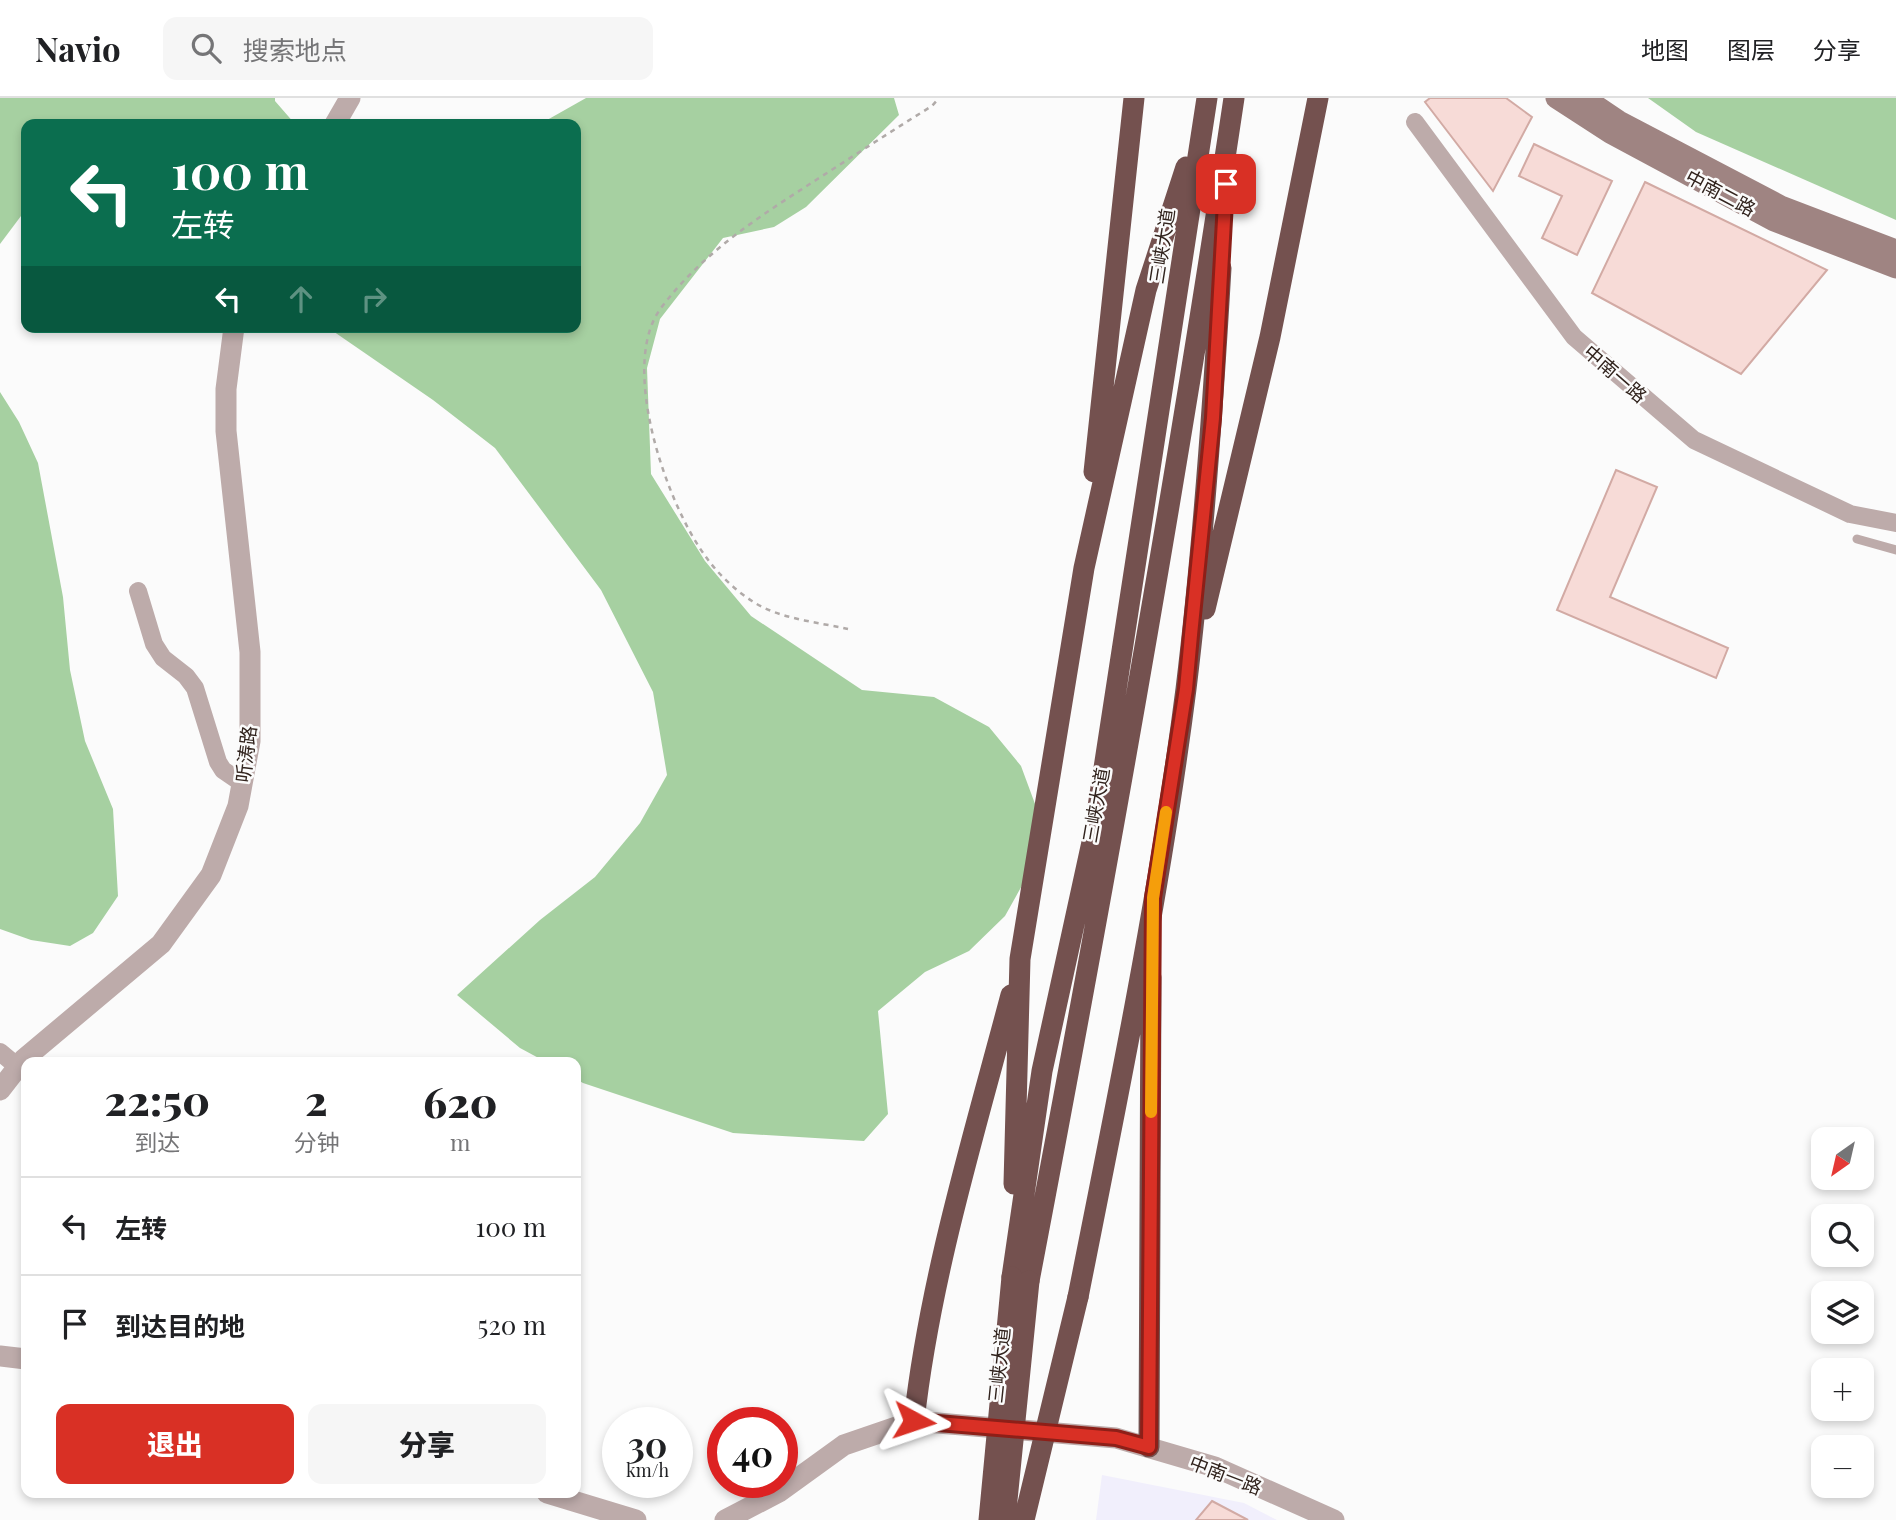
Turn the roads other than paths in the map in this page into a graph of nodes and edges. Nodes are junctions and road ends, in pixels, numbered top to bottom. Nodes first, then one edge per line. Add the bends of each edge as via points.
1 (350, 98) edge
2 (1134, 98) edge
3 (1234, 98) edge
4 (1317, 98) edge
5 (1556, 98) edge
6 (1585, 98) edge
7 (1206, 103) edge
8 (338, 119) edge
9 (1415, 122) dead end
10 (1229, 131) junction
11 (1896, 250) edge
12 (1896, 268) edge
13 (233, 333) edge
14 (1896, 523) edge
15 (1857, 539) dead end
16 (1896, 550) edge
17 (1084, 568) junction
18 (138, 591) dead end
19 (1186, 689) junction
20 (242, 783) junction
21 (1153, 898) junction
22 (1020, 959) junction
23 (0, 1052) edge
24 (30, 1057) edge
25 (21, 1064) edge
26 (18, 1067) junction
27 (0, 1090) edge
28 (1020, 1279) junction
29 (0, 1356) edge
30 (21, 1358) edge
31 (914, 1421) junction
32 (1149, 1447) junction
33 (563, 1498) edge
34 (636, 1520) edge
35 (725, 1520) edge
36 (989, 1520) edge
37 (1005, 1520) edge
38 (1024, 1520) edge
39 (1334, 1520) edge

1 - 8 street
2 - 17 highway
3 - 10 highway, 三峡大道
4 - 19 highway via 1270,337
5 - 12 main road, 中南二路 via 1610,133 1774,220
6 - 11 main road, 中南二路 via 1619,121 1781,206
7 - 17 highway via 1146,290
7 - 28 highway, 三峡大道 via 1094,833 1042,1071
9 - 14 street, 中南一路 via 1574,337 1694,440 1850,514
10 - 19 highway via 1213,418
10 - 28 highway, 三峡大道 via 1086,984
13 - 20 street, 听涛路 via 226,431 250,652 250,741
15 - 16 lane
17 - 22 highway
18 - 20 street via 154,644 195,688 218,762
19 - 21 highway
20 - 24 street, 听涛路 via 238,806 211,875 161,944
21 - 32 highway
21 - 38 highway, bridge via 1077,1297
22 - 28 highway
22 - 31 highway via 958,1194
23 - 26 street
25 - 26 street, 听涛路
26 - 27 street, 听涛路
28 - 36 highway, 三峡大道, bridge
28 - 37 highway, 三峡大道, bridge
29 - 30 street
31 - 32 street, 中南一路 via 1116,1438
31 - 35 street via 844,1445 779,1492
32 - 39 street, 中南一路 via 1215,1467
33 - 34 street

